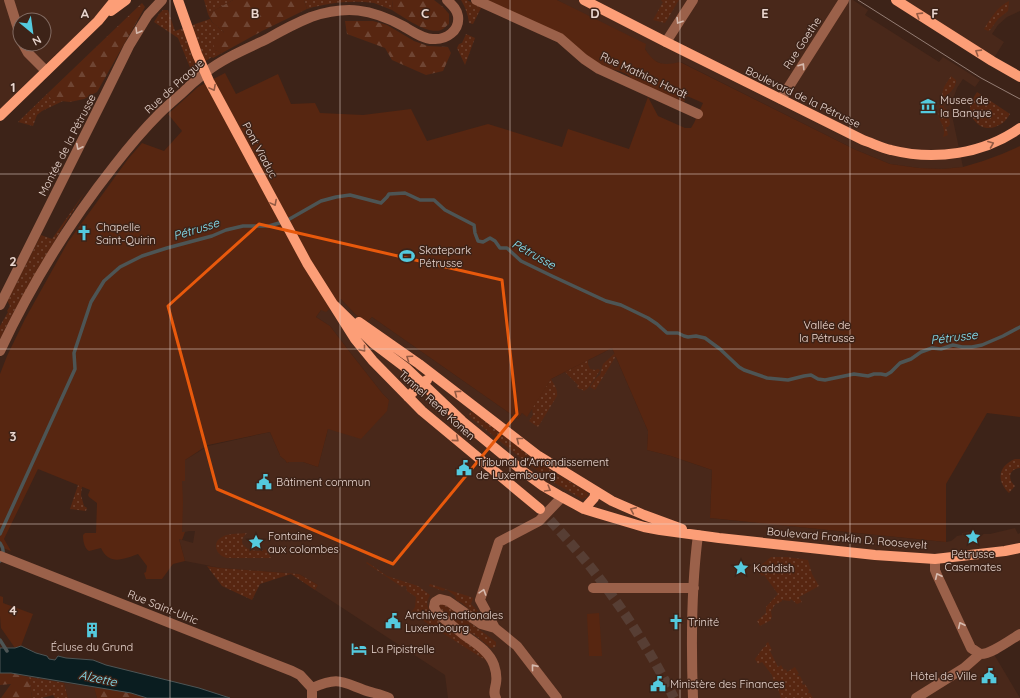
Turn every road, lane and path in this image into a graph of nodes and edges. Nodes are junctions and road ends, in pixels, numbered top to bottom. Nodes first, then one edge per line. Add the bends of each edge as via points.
1 (8, 0) edge
2 (115, 0) edge
3 (126, 0) edge
4 (162, 0) edge
5 (178, 0) edge
6 (448, 0) edge
7 (476, 0) edge
8 (584, 0) edge
9 (693, 0) edge
10 (844, 0) edge
11 (896, 0) edge
12 (12, 12) edge
13 (98, 21) junction
14 (666, 42) junction
15 (27, 52) edge
16 (46, 71) junction
17 (1020, 78) edge
18 (781, 99) junction
19 (698, 114) dead end
20 (0, 116) edge
21 (1020, 128) edge
22 (0, 305) edge
23 (334, 305) junction
24 (0, 351) edge
25 (441, 381) junction
26 (422, 383) junction
27 (408, 397) junction
28 (474, 406) junction
29 (462, 421) junction
30 (596, 491) junction
31 (562, 497) junction
32 (612, 501) junction
33 (540, 509) tunnel mouth
34 (584, 509) junction
35 (609, 517) junction
36 (696, 535) junction
37 (1020, 548) edge
38 (4, 558) edge
39 (935, 559) junction
40 (593, 588) dead end
41 (694, 588) junction
42 (495, 628) junction
43 (1020, 634) edge
44 (980, 654) junction
45 (312, 693) edge
46 (368, 694) edge
47 (376, 698) edge
48 (389, 698) edge
49 (496, 698) edge
50 (557, 698) edge
51 (693, 698) edge
52 (916, 698) edge

1 - 12 street
2 - 13 main road
3 - 13 main road
4 -> 22 street, Montée de la Pétrusse via 148,15 129,46
5 -> 23 main road, Pont Viaduc via 196,54 209,81 307,263
6 - 24 street, Rue de Prague via 458,17 456,27 450,36 440,40 430,39 390,19 369,12 331,12 293,25 218,63 206,72 159,113 95,190 40,274
7 - 19 street, Rue Mathias Hardt via 560,38 599,69
8 - 14 main road, Boulevard de la Pétrusse
9 -> 14 street
18 -> 10 street, Rue Goethe
17 -> 11 main road
13 - 16 main road
14 - 18 main road, Boulevard de la Pétrusse
15 - 16 street
16 - 20 main road
18 -> 21 main road, Boulevard de la Pétrusse via 863,140 891,150 930,155 979,148
25 -> 23 main road, Boulevard Franklin D. Roosevelt
23 - 26 main road, Boulevard Franklin D. Roosevelt via 373,343
23 -> 27 main road, Tunnel René Konen via 355,339
25 - 26 main road via 431,379
28 -> 25 main road, Boulevard Franklin D. Roosevelt
26 - 27 main road
26 - 29 main road, Boulevard Franklin D. Roosevelt
27 -> 33 main road, Tunnel René Konen
28 - 29 main road via 462,409
30 -> 28 main road, Boulevard Franklin D. Roosevelt via 538,455
29 -> 31 main road, Boulevard Franklin D. Roosevelt via 524,472
30 - 32 main road, Boulevard Franklin D. Roosevelt
30 - 34 main road via 594,498
31 - 34 main road, Boulevard Franklin D. Roosevelt
42 -> 31 street via 480,600 499,542 539,521
32 - 35 main road
36 -> 32 main road, Boulevard Franklin D. Roosevelt
34 - 35 main road, Boulevard Franklin D. Roosevelt
35 - 36 main road, Boulevard Franklin D. Roosevelt via 649,528
36 - 39 main road, Boulevard Franklin D. Roosevelt via 875,555
36 - 41 street
37 - 39 main road, Boulevard Franklin D. Roosevelt
38 - 45 street, Rue Saint-Ulric via 292,671 300,675
44 -> 39 street via 972,648 939,580 935,570
40 - 41 street
41 - 51 street via 691,644
42 - 49 street via 481,624 448,601 440,599 435,602 437,613 489,656 497,676 494,692
50 -> 42 street via 517,646
43 - 44 street via 992,651
44 - 52 street via 964,668
45 - 46 street via 325,682 334,681 343,682
46 - 47 street
46 - 48 street

